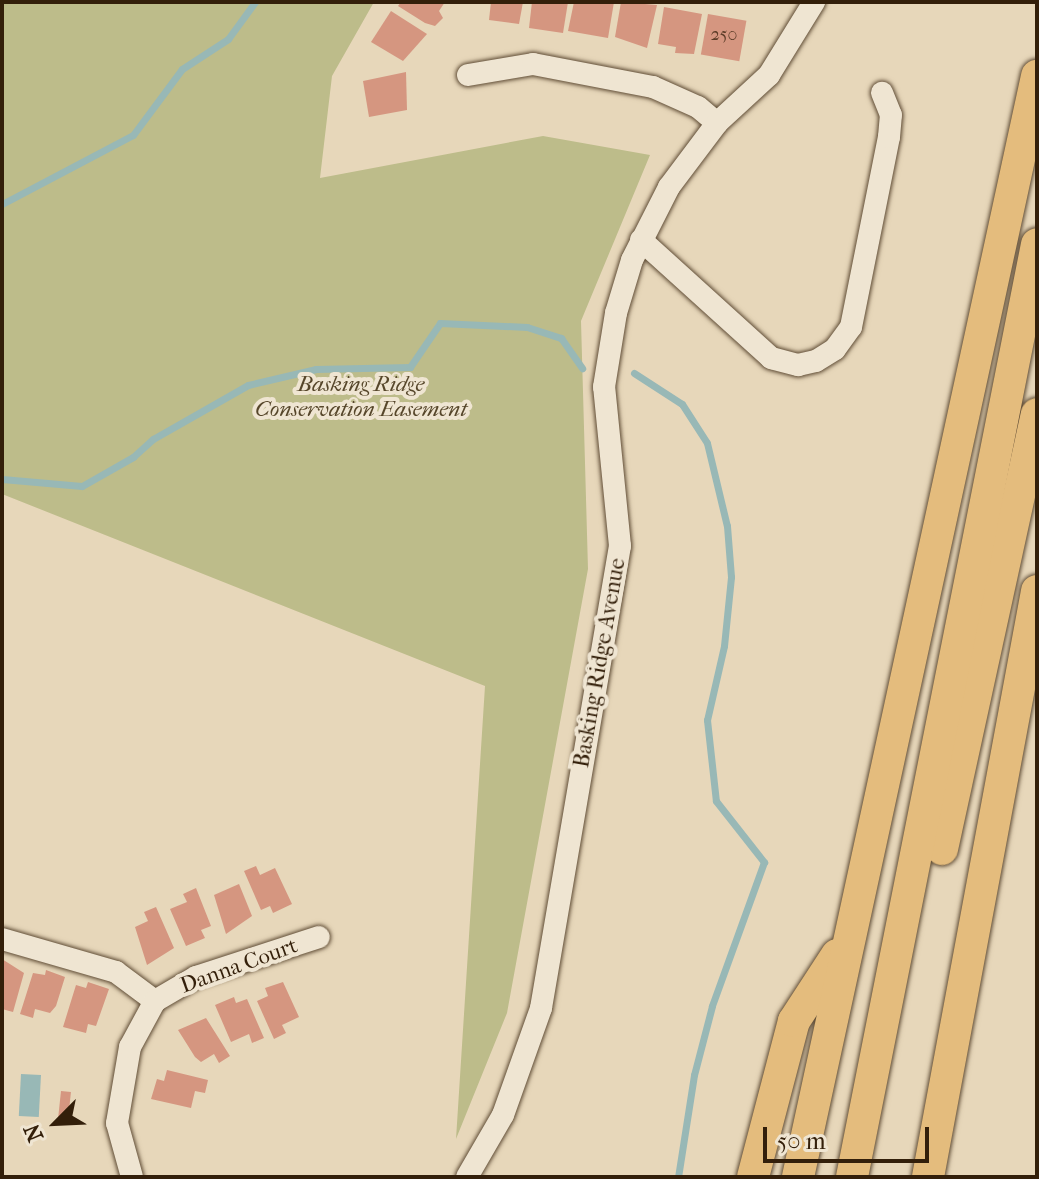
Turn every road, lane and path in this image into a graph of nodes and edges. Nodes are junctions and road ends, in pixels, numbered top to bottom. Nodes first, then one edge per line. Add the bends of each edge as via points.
1 (814, 2) edge
2 (468, 75) dead end
3 (1036, 87) edge
4 (882, 93) dead end
5 (717, 123) junction
6 (641, 240) junction
7 (1037, 244) edge
8 (1037, 414) edge
9 (1037, 591) edge
10 (319, 937) dead end
11 (2, 939) edge
12 (848, 939) junction
13 (155, 1001) junction
14 (132, 1177) edge
15 (467, 1177) edge
16 (753, 1177) edge
17 (798, 1177) edge
18 (852, 1177) edge
19 (875, 1177) edge
20 (928, 1177) edge

1 - 5 street, Basking Ridge Avenue via 769,75
2 - 5 street via 533,64 653,87 687,101
3 - 12 highway
4 - 6 street via 891,115 889,137 851,327 835,349 798,365 771,358
5 - 6 street, Basking Ridge Avenue via 669,187
6 - 15 street, Basking Ridge Avenue via 616,313 604,387 620,546 541,1008 503,1115
7 - 18 highway
8 - 19 highway
9 - 20 highway
10 - 13 street, Danna Court via 196,977
11 - 13 street via 116,972
12 - 16 highway via 794,1021
12 - 17 highway
13 - 14 street, Danna Court via 130,1047 117,1123

